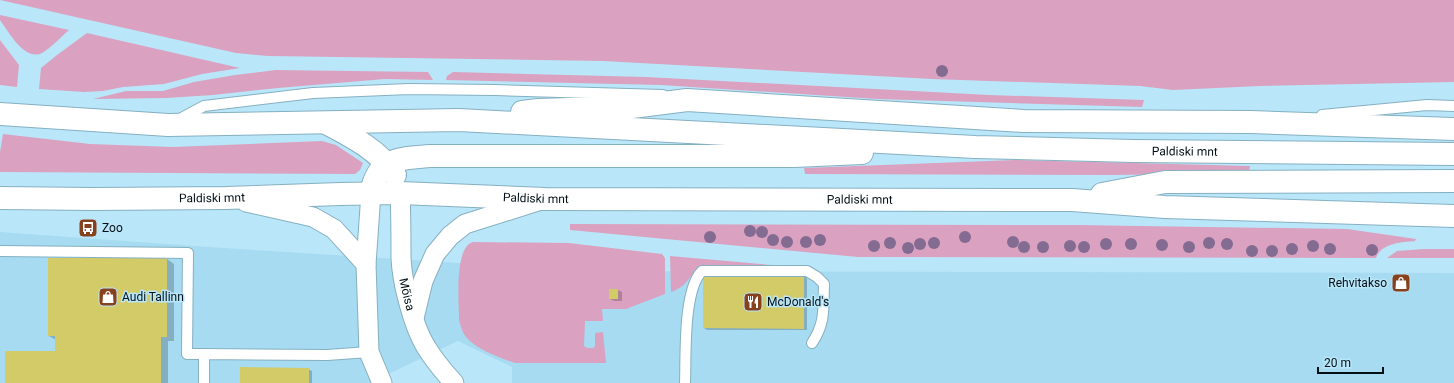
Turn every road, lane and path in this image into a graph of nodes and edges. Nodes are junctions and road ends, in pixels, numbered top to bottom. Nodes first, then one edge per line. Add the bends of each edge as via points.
1 (687, 100) junction
2 (1454, 106) edge
3 (0, 114) edge
4 (460, 120) junction
5 (325, 122) junction
6 (1251, 122) junction
7 (168, 125) junction
8 (1454, 129) edge
9 (975, 147) junction
10 (1454, 154) edge
11 (387, 164) junction
12 (1454, 180) edge
13 (371, 193) junction
14 (400, 193) junction
15 (0, 198) edge
16 (226, 198) junction
17 (545, 199) junction
18 (1072, 200) junction
19 (1454, 216) edge
20 (0, 251) edge
21 (366, 264) junction
22 (414, 318) junction
23 (812, 343) dead end
24 (369, 352) junction
25 (204, 354) junction
26 (204, 383) edge
27 (382, 383) edge
28 (454, 383) edge
29 (685, 383) edge

1 - 4 main road, Paldiski mnt via 632,107 538,110
1 - 6 main road, Paldiski mnt via 1024,121
1 - 7 lane, Paldiski mnt via 658,94 495,90 409,89 313,93 204,106
2 - 6 lane, Paldiski mnt via 1427,105
3 - 7 main road, Paldiski mnt
4 - 5 main road, Paldiski mnt
4 - 9 main road, Paldiski mnt
5 - 7 main road, Paldiski mnt
5 - 11 main road via 354,138
6 - 8 main road, Paldiski mnt
9 - 10 main road, Paldiski mnt
9 - 11 main road via 794,156 430,156
11 - 13 main road via 380,170
11 - 14 main road via 394,174
12 - 18 main road, Paldiski mnt via 1165,182
13 - 14 main road, Paldiski mnt
13 - 16 main road, Paldiski mnt
13 - 21 street
14 - 17 main road, Paldiski mnt
14 - 22 street, Mõisa via 401,258 405,290
15 - 16 main road, Paldiski mnt
16 - 21 street via 313,217 334,229
17 - 18 main road, Paldiski mnt
17 - 22 street via 465,224 450,236 435,254 423,281
18 - 19 main road, Paldiski mnt via 1165,207
20 - 25 lane via 188,253 188,354
21 - 24 street
22 - 28 street, Mõisa via 425,346
23 - 29 lane via 822,323 824,284 817,277 807,271 702,271 692,288 688,312
24 - 25 lane via 327,355
24 - 27 street
25 - 26 lane

